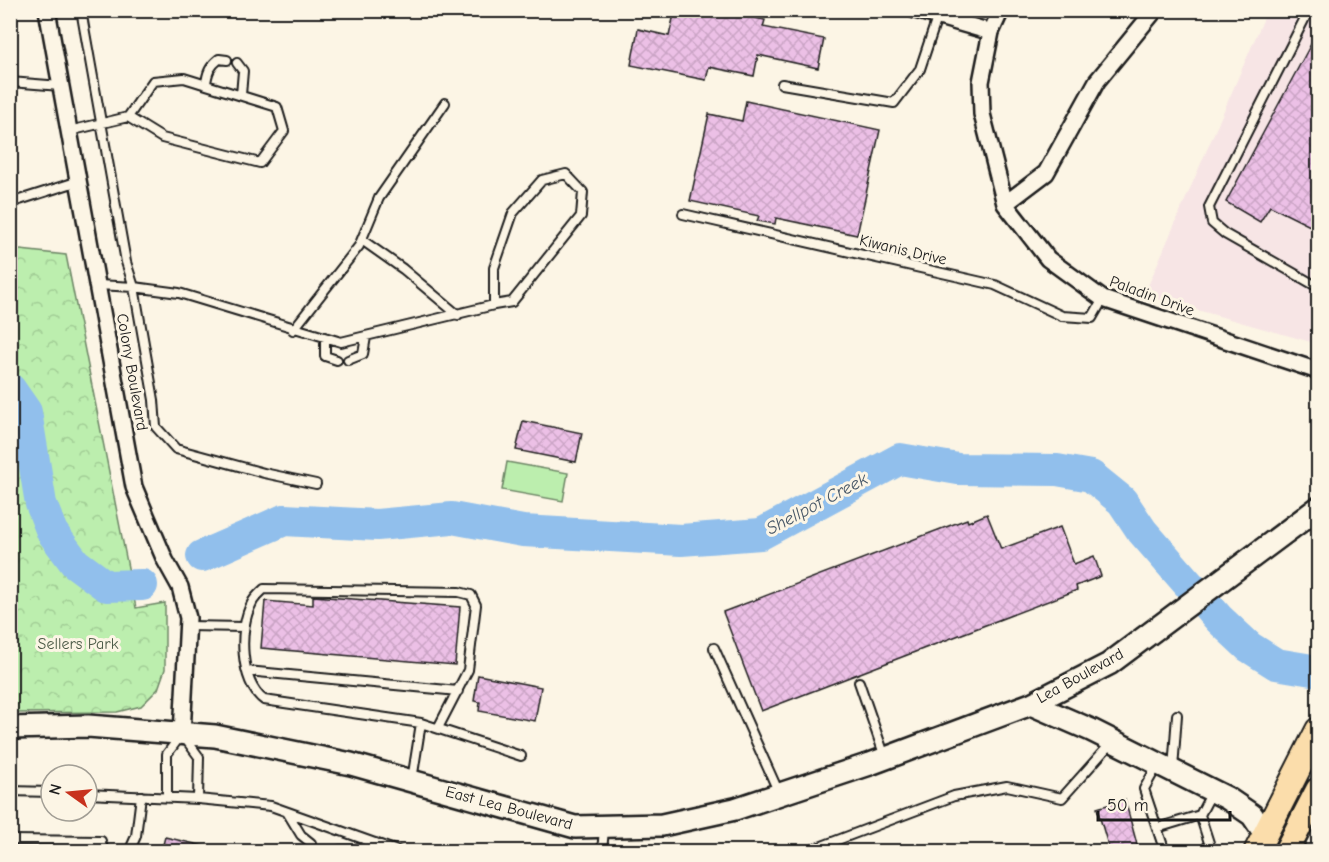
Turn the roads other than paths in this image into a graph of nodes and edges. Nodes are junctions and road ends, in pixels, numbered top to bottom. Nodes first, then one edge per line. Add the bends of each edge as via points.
1 (47, 10) edge
2 (81, 10) edge
3 (915, 10) edge
4 (1001, 10) edge
5 (1155, 10) edge
6 (1309, 10) edge
7 (937, 18) junction
8 (991, 32) junction
9 (227, 60) dead end
10 (237, 63) dead end
11 (10, 82) edge
12 (206, 84) junction
13 (782, 84) dead end
14 (61, 86) junction
15 (241, 95) junction
16 (445, 103) dead end
17 (128, 117) junction
18 (100, 124) junction
19 (69, 131) junction
20 (79, 181) junction
21 (10, 203) edge
22 (1005, 204) junction
23 (683, 214) dead end
24 (362, 240) junction
25 (98, 285) junction
26 (134, 286) junction
27 (1318, 287) edge
28 (1103, 299) junction
29 (494, 305) junction
30 (458, 315) junction
31 (293, 330) junction
32 (366, 337) junction
33 (325, 339) junction
34 (337, 360) dead end
35 (348, 360) dead end
36 (1318, 371) edge
37 (316, 484) dead end
38 (1318, 508) edge
39 (188, 626) junction
40 (244, 627) junction
41 (714, 648) dead end
42 (247, 671) junction
43 (859, 682) dead end
44 (458, 691) junction
45 (1031, 704) junction
46 (1177, 715) dead end
47 (421, 723) junction
48 (10, 728) edge
49 (438, 728) junction
50 (1318, 730) edge
51 (182, 734) junction
52 (1113, 741) junction
53 (521, 756) dead end
54 (885, 759) junction
55 (1166, 767) junction
56 (412, 782) junction
57 (1212, 790) junction
58 (1318, 790) edge
59 (10, 791) edge
60 (39, 792) edge
61 (99, 794) edge
62 (779, 795) junction
63 (141, 796) junction
64 (167, 798) junction
65 (198, 799) junction
66 (287, 812) junction
67 (1200, 814) junction
68 (604, 826) junction
69 (1157, 828) junction
70 (10, 840) edge
71 (311, 843) dead end
72 (376, 843) junction
73 (1262, 846) edge
74 (340, 850) edge
75 (104, 852) edge
76 (129, 852) edge
77 (400, 852) edge
78 (602, 852) edge
79 (806, 852) edge
80 (1165, 852) edge
81 (1212, 852) edge
82 (1286, 852) edge

1 - 14 street, Colony Boulevard
2 - 18 lane
3 - 7 street
4 - 8 street, Paladin Drive
5 - 22 street via 1097,81 1046,173
6 - 27 lane via 1209,207 1212,223 1225,234
7 - 8 street
7 - 13 lane via 920,69 894,103
8 - 22 street, Paladin Drive via 981,82 982,114
9 - 12 lane via 214,63 207,72
10 - 15 lane via 243,71
11 - 14 lane
12 - 15 lane
12 - 17 lane via 184,78 153,81
14 - 19 street, Colony Boulevard
15 - 17 lane via 277,107 284,131 260,163 162,138
16 - 24 lane via 379,198
17 - 18 lane
18 - 19 lane
18 - 26 lane
19 - 20 street, Colony Boulevard
20 - 21 lane
20 - 25 street, Colony Boulevard
22 - 28 street, Paladin Drive via 1048,259
23 - 28 lane, Kiwanis Drive via 994,285 1062,316 1092,318
24 - 30 lane
24 - 31 lane
25 - 26 lane
25 - 39 street, Colony Boulevard via 134,487 180,587
26 - 31 lane via 179,293
26 - 37 lane via 156,427 176,449
28 - 36 street, Paladin Drive
29 - 29 lane via 494,268 513,213 542,180 566,174 583,192 581,216 512,302
29 - 30 lane
30 - 32 lane
31 - 33 lane
32 - 33 lane via 341,342
32 - 35 lane via 363,354
33 - 34 lane via 325,356
38 - 45 street, Lea Boulevard via 1109,664
39 - 40 lane
39 - 51 street, Colony Boulevard
40 - 42 lane
40 - 44 lane via 252,603 264,589 459,592 471,596 476,605 468,670
41 - 62 lane
42 - 44 lane
42 - 47 lane via 255,694 264,700
43 - 54 lane
44 - 49 lane
45 - 52 street, Lea Boulevard
45 - 54 street, East Lea Boulevard
46 - 55 lane
47 - 49 lane
47 - 56 lane
48 - 51 street, East Lea Boulevard via 88,726
49 - 53 lane
50 - 73 main road
51 - 56 street, East Lea Boulevard via 215,736
51 - 64 lane via 167,754
51 - 65 lane via 199,757
52 - 55 street, Lea Boulevard
52 - 79 lane via 1062,798 1007,786 954,796
54 - 62 street, East Lea Boulevard
55 - 57 street, Lea Boulevard
55 - 69 lane via 1144,789
56 - 68 street, East Lea Boulevard via 575,827
57 - 67 lane
57 - 73 street, Lea Boulevard via 1252,815
58 - 82 main road
59 - 60 lane
61 - 63 lane
62 - 68 street, East Lea Boulevard via 735,810 662,825
63 - 64 lane
63 - 76 lane via 136,836
64 - 65 lane
65 - 66 lane via 271,806
66 - 71 lane via 301,835
66 - 72 lane
67 - 69 lane
67 - 81 lane via 1206,843
68 - 78 lane
69 - 80 lane
70 - 75 lane via 101,841
72 - 74 lane
72 - 77 lane

